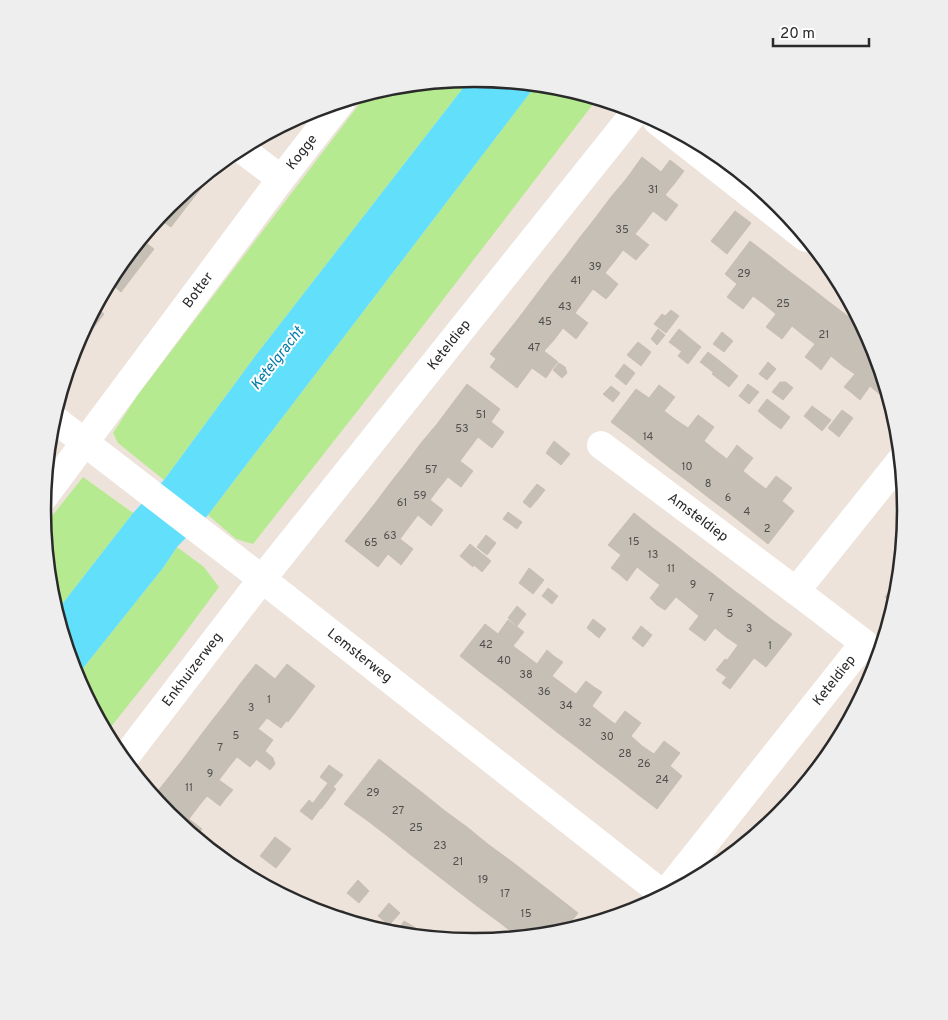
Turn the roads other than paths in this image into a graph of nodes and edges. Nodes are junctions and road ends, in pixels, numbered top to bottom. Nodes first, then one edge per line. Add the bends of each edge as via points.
1 (334, 112) edge
2 (630, 117) edge
3 (687, 145) edge
4 (247, 153) edge
5 (281, 179) junction
6 (778, 216) edge
7 (60, 424) edge
8 (84, 443) junction
9 (601, 444) dead end
10 (894, 467) edge
11 (52, 486) edge
12 (262, 579) junction
13 (796, 591) junction
14 (872, 648) edge
15 (129, 754) edge
16 (676, 881) edge
17 (658, 890) edge

1 - 5 street, Kogge
2 - 12 street, Keteldiep
3 - 6 street
4 - 5 street
5 - 8 street, Botter
7 - 8 street, Lemsterweg
8 - 11 street, Botter
8 - 12 street, Lemsterweg
9 - 13 street, Amsteldiep
10 - 13 street
12 - 15 street, Enkhuizerweg
12 - 17 street, Lemsterweg
13 - 14 street, Keteldiep
14 - 16 street, Keteldiep

